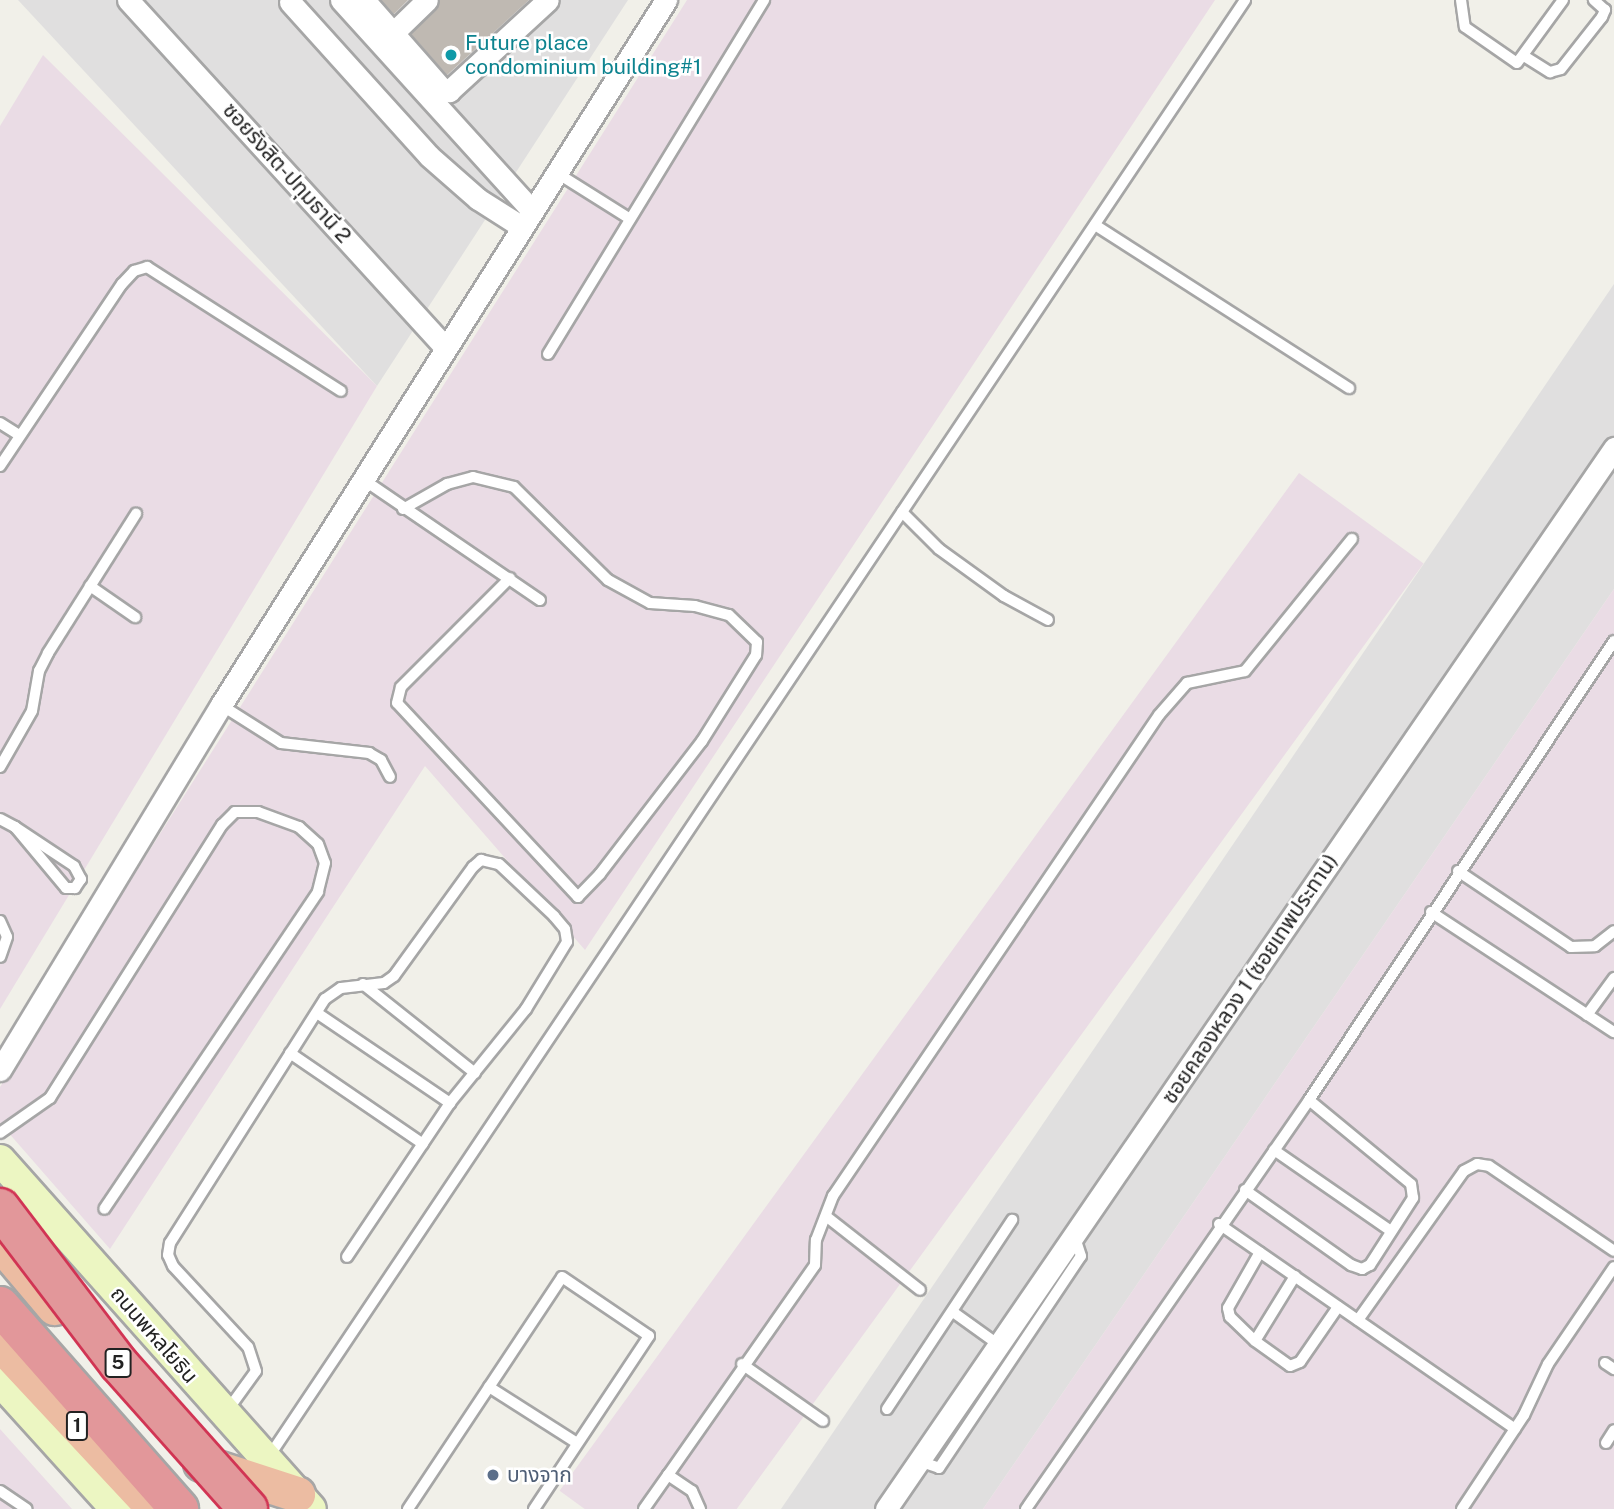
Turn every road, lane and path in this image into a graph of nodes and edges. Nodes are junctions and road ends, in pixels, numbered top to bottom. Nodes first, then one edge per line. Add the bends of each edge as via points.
1 (128, 0) edge
2 (341, 0) edge
3 (364, 0) edge
4 (427, 0) edge
5 (667, 0) edge
6 (764, 0) edge
7 (1245, 0) edge
8 (1461, 0) edge
9 (1563, 0) edge
10 (1594, 0) edge
11 (290, 2) dead end
12 (539, 3) edge
13 (393, 33) junction
14 (1524, 56) junction
15 (557, 173) junction
16 (527, 219) junction
17 (630, 219) junction
18 (1095, 225) junction
19 (445, 346) junction
20 (548, 354) dead end
21 (1349, 388) dead end
22 (341, 391) dead end
23 (0, 423) edge
24 (19, 435) junction
25 (1614, 448) edge
26 (0, 466) edge
27 (364, 480) junction
28 (403, 509) junction
29 (902, 512) junction
30 (136, 514) dead end
31 (1352, 539) dead end
32 (510, 578) junction
33 (90, 586) junction
34 (540, 600) dead end
35 (135, 617) dead end
36 (1048, 620) dead end
37 (1614, 641) edge
38 (221, 705) junction
39 (0, 768) edge
40 (390, 777) dead end
41 (0, 818) edge
42 (15, 827) junction
43 (1458, 872) junction
44 (1431, 912) junction
45 (0, 921) edge
46 (1614, 931) edge
47 (0, 957) edge
48 (1614, 978) edge
49 (361, 982) junction
50 (317, 1013) junction
51 (1587, 1015) junction
52 (1614, 1032) edge
53 (290, 1053) junction
54 (0, 1070) edge
55 (475, 1073) junction
56 (1308, 1100) junction
57 (450, 1103) junction
58 (0, 1133) edge
59 (423, 1144) junction
60 (1274, 1150) junction
61 (0, 1160) edge
62 (1245, 1190) junction
63 (0, 1208) edge
64 (104, 1209) dead end
65 (827, 1217) junction
66 (1012, 1220) dead end
67 (1219, 1224) junction
68 (1391, 1231) junction
69 (1074, 1235) junction
70 (0, 1243) edge
71 (1614, 1251) edge
72 (1260, 1252) junction
73 (347, 1257) dead end
74 (1614, 1268) edge
75 (1295, 1276) junction
76 (920, 1290) dead end
77 (0, 1306) edge
78 (1338, 1307) junction
79 (953, 1312) junction
80 (1359, 1320) junction
81 (1255, 1340) junction
82 (0, 1343) edge
83 (999, 1345) junction
84 (742, 1364) junction
85 (0, 1381) edge
86 (489, 1387) junction
87 (887, 1409) dead end
88 (224, 1414) junction
89 (822, 1420) dead end
90 (1515, 1429) junction
91 (1614, 1430) edge
92 (578, 1443) junction
93 (1606, 1443) dead end
94 (188, 1458) junction
95 (266, 1460) junction
96 (919, 1461) junction
97 (668, 1475) junction
98 (0, 1491) edge
99 (304, 1502) edge
100 (27, 1509) edge
101 (116, 1509) edge
102 (155, 1509) edge
103 (178, 1509) edge
104 (234, 1509) edge
105 (248, 1509) edge
106 (408, 1509) edge
107 (534, 1509) edge
108 (644, 1509) edge
109 (701, 1509) edge
110 (886, 1509) edge
111 (1026, 1509) edge
112 (1462, 1509) edge

1 - 19 street, ซอยรังสิต-ปทุมธานี 2
2 - 16 street
3 - 13 street
4 - 13 street
5 - 15 street
6 - 17 lane
7 - 18 lane
8 - 14 lane via 1462,21 1469,30 1516,62
9 - 14 lane
10 - 14 lane via 1605,10 1602,17 1560,69 1550,72
11 - 16 street via 429,156 478,198
12 - 13 street via 449,91 441,88
15 - 16 street
15 - 17 lane
16 - 19 street
17 - 20 lane
18 - 21 lane
18 - 29 lane
19 - 27 street
22 - 24 lane via 147,267 134,271 122,284
23 - 24 lane
24 - 26 lane
25 - 69 street, ซอยคลองหลวง 1 (ซอยเทพประทาน)
27 - 28 lane
27 - 38 street
28 - 32 lane
28 - 32 lane via 447,484 473,477 514,487 608,580 650,603 695,606 729,615 757,642 756,655 702,741 578,897 397,703 401,687
29 - 36 lane via 939,549 1003,596
29 - 95 lane
30 - 33 lane
31 - 65 lane via 1245,671 1187,683 1159,715 833,1196
32 - 34 lane
33 - 35 lane
33 - 39 lane via 39,671 32,711
37 - 43 lane
38 - 40 lane via 281,743 369,753 381,760
38 - 54 street
41 - 42 lane
42 - 42 lane via 66,888 75,888 81,878 74,866
43 - 44 lane
43 - 46 lane via 1571,947 1595,946
44 - 51 lane
44 - 56 lane
45 - 47 lane via 7,937
48 - 51 lane
49 - 50 lane via 325,999
49 - 55 lane
49 - 55 lane via 376,985 394,976 473,867 481,860 499,864 554,916 565,929 567,943 526,1009
50 - 53 lane
50 - 57 lane
51 - 52 lane
53 - 59 lane
53 - 88 lane via 170,1243 167,1255 248,1347 256,1371
55 - 57 lane
56 - 60 lane
56 - 68 lane via 1411,1184 1413,1198
57 - 59 lane
58 - 64 lane via 50,1098 234,812 258,812 299,828 318,844 325,863 318,892
59 - 73 lane
60 - 62 lane
60 - 68 lane
61 - 88 main road, ถนนพหลโยธิน
62 - 67 lane
62 - 68 lane via 1362,1269 1370,1265
63 - 105 highway, 5, bridge via 119,1364
65 - 76 lane
65 - 84 lane via 816,1240 815,1265
66 - 79 lane
67 - 72 lane
67 - 111 lane
69 - 83 street, ซอยคลองหลวง 1 (ซอยเทพประทาน)
69 - 96 lane via 1082,1256 939,1468
70 - 94 highway
71 - 80 lane via 1489,1166 1476,1164 1464,1171
72 - 75 lane
72 - 81 lane via 1227,1308 1230,1317
74 - 90 lane via 1548,1364
75 - 78 lane
75 - 81 lane
77 - 103 highway, 5
78 - 80 lane
78 - 81 lane via 1295,1366
79 - 83 lane
79 - 87 lane
80 - 90 lane
82 - 102 highway, 1
83 - 96 street, ซอยคลองหลวง 1 (ซอยเทพประทาน)
84 - 89 lane
84 - 97 lane
85 - 101 main road, 1
86 - 92 lane
86 - 92 lane via 562,1278 649,1336
86 - 106 lane
88 - 95 main road, ถนนพหลโยธิน
90 - 112 lane
91 - 93 lane
92 - 107 lane
94 - 99 highway
94 - 104 highway
95 - 99 main road, ถนนพหลโยธิน
96 - 110 street, ซอยคลองหลวง 1 (ซอยเทพประทาน)
97 - 108 lane
97 - 109 lane via 692,1491
98 - 100 lane

